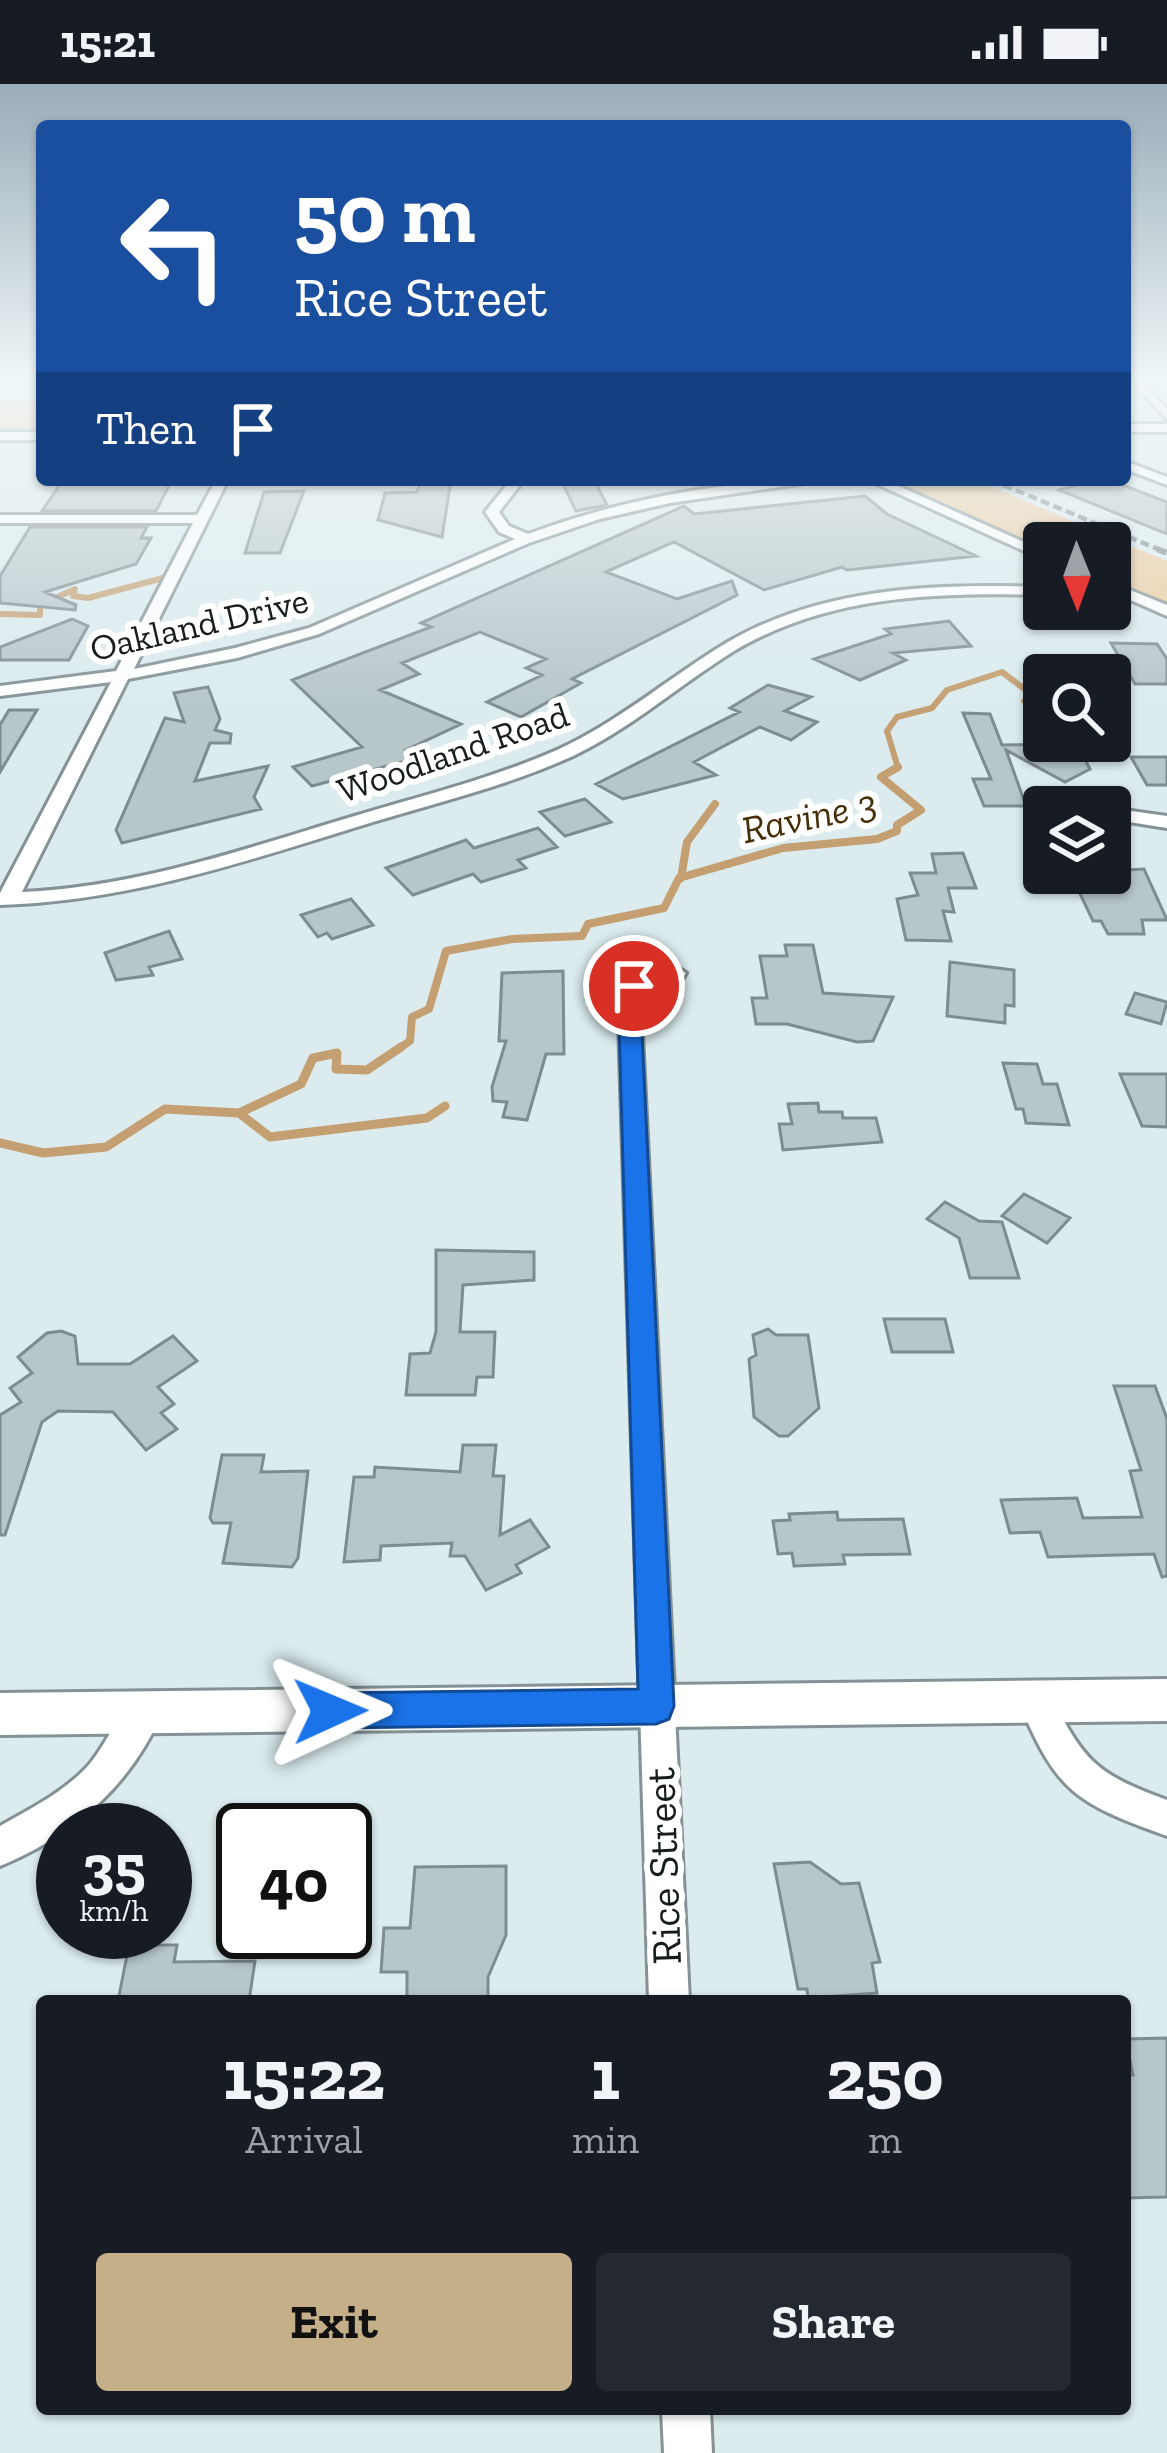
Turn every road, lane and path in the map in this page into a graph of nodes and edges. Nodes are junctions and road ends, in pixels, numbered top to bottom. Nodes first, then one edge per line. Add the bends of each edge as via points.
1 (217, 491) edge
2 (509, 491) edge
3 (744, 491) edge
4 (898, 491) edge
5 (0, 519) edge
6 (202, 519) junction
7 (528, 539) junction
8 (1023, 547) edge
9 (1023, 592) edge
10 (1131, 597) edge
11 (1167, 611) edge
12 (126, 673) junction
13 (0, 691) edge
14 (1131, 816) edge
15 (1167, 822) edge
16 (4, 899) edge
17 (675, 973) dead end
18 (1167, 1700) edge
19 (1036, 1702) junction
20 (656, 1706) junction
21 (144, 1713) junction
22 (0, 1714) edge
23 (1167, 1819) edge
24 (0, 1847) edge
25 (669, 1995) edge
26 (686, 2415) edge
27 (688, 2453) edge

1 - 6 street
2 - 7 street via 492,512 504,529
3 - 7 street, Oakland Drive via 654,503
4 - 8 street
5 - 6 street
6 - 12 street
7 - 12 street, Oakland Drive via 320,629
9 - 16 street, Woodland Road via 890,597 799,618 725,650 624,724 502,777 158,882
10 - 11 street
12 - 13 street, Oakland Drive
12 - 16 street
14 - 15 street
17 - 20 street, Rice Street via 629,989
18 - 19 street
19 - 20 street
19 - 23 street via 1088,1790
20 - 21 street
20 - 25 street, Rice Street
21 - 22 street
21 - 24 street via 122,1756 77,1804
26 - 27 street

